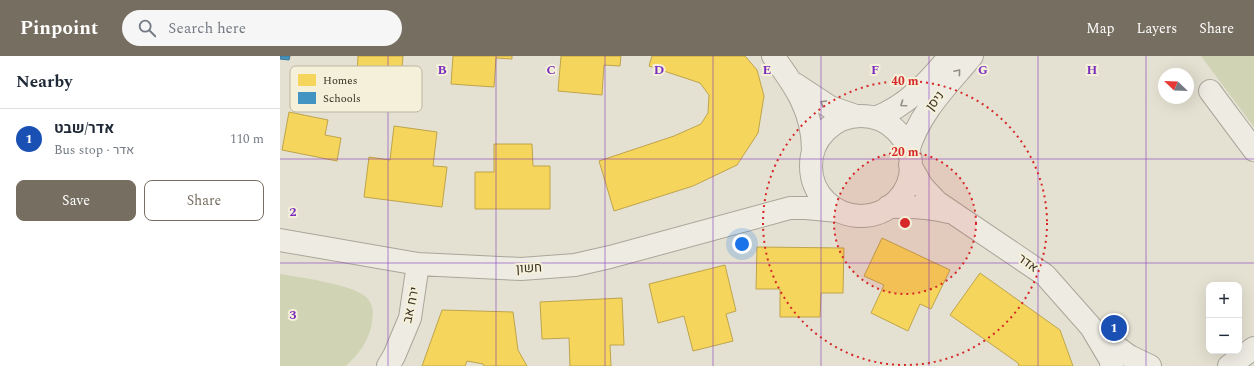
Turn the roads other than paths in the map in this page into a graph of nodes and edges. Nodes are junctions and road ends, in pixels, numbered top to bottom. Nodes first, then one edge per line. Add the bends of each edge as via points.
1 (773, 56) edge
2 (950, 56) edge
3 (972, 56) edge
4 (794, 84) junction
5 (1210, 91) dead end
6 (865, 117) junction
7 (1254, 150) edge
8 (909, 158) junction
9 (812, 160) junction
10 (888, 208) junction
11 (838, 211) junction
12 (774, 213) junction
13 (952, 213) junction
14 (280, 240) edge
15 (418, 264) junction
16 (1091, 327) junction
17 (1254, 348) edge
18 (1254, 362) edge
19 (388, 366) edge
20 (1112, 366) edge
21 (1150, 366) edge
22 (1229, 366) edge
23 (1252, 366) edge

1 - 4 street
2 -> 6 street, ניסן via 905,103 888,113
8 -> 3 street, ניסן via 913,134 920,121
6 -> 4 street via 830,107
4 - 9 street via 813,132
5 - 7 street
6 - 8 street via 892,126 900,135
6 - 9 street via 834,123 818,139
8 - 10 street via 909,180 897,200
8 - 13 street, אדר via 922,186
9 - 11 street via 815,187 828,204
9 - 12 street, חשון via 790,200
10 - 11 street via 866,216
10 - 13 street, אדר via 930,207
11 - 12 street, חשון via 790,208
12 - 15 street, חשון via 637,251 575,265 521,269
13 - 16 street, אדר via 1045,275
14 - 15 street, חשון
15 - 19 street, ירח אב via 410,318
16 - 20 street, אדר
16 - 21 street, אדר via 1129,356
17 - 22 street
18 - 23 street

